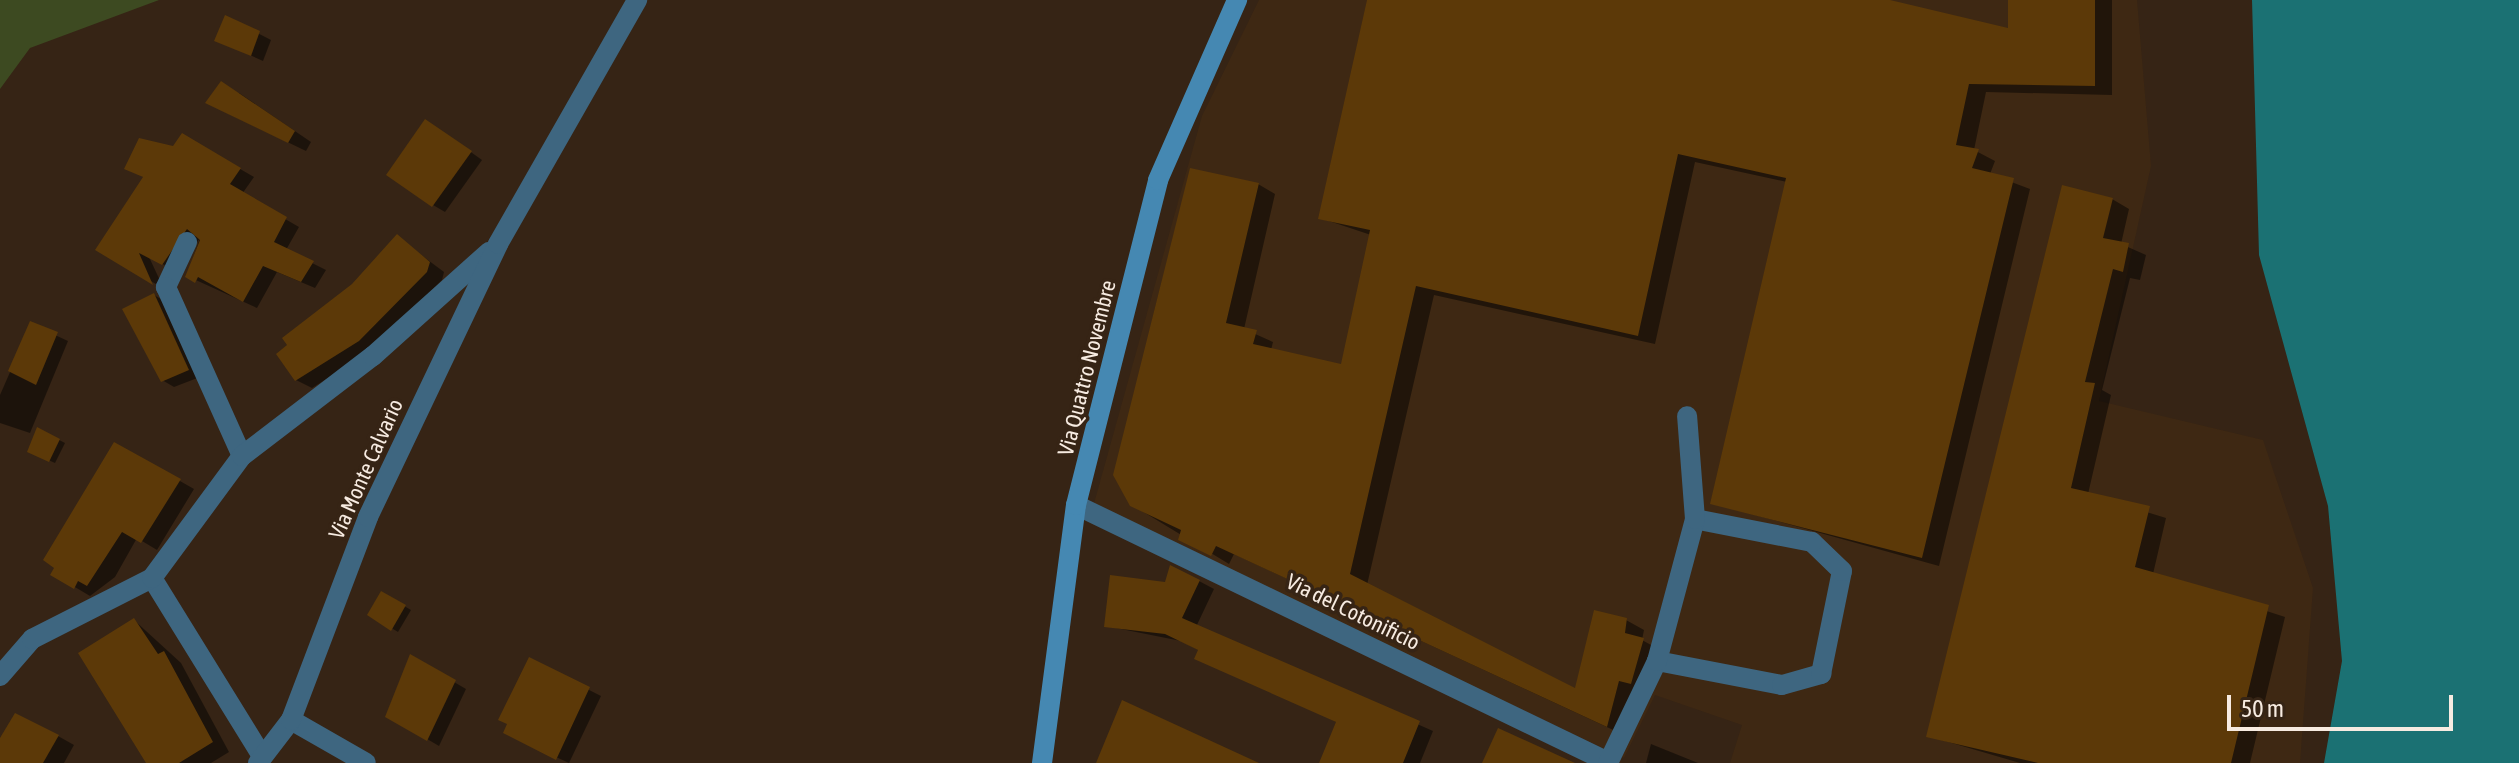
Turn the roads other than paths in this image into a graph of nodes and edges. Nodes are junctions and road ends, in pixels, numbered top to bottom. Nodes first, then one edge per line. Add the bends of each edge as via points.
1 (637, 0) edge
2 (1237, 0) edge
3 (187, 242) dead end
4 (498, 244) junction
5 (1687, 416) dead end
6 (242, 456) junction
7 (1076, 505) junction
8 (1695, 519) junction
9 (152, 578) junction
10 (1657, 661) junction
11 (0, 676) edge
12 (291, 720) junction
13 (259, 758) edge
14 (1608, 762) edge
15 (366, 763) edge
16 (1042, 763) edge

1 - 4 street, Via Monte Calvario
2 - 7 main road, Via Quattro Novembre via 1158,180
3 - 6 street via 166,287
4 - 6 street, Via Monte Calvario via 373,356
4 - 12 street, Via Monte Calvario via 368,517
5 - 8 street, Via del Cotonificio
6 - 9 street, Via Monte Calvario
7 - 14 street, Via del Cotonificio
7 - 16 main road, Via Quattro Novembre
8 - 10 street, Via del Cotonificio
8 - 10 street via 1812,542 1842,571 1821,674 1782,685
9 - 11 street, Via Monte Calvario via 32,639
9 - 13 street
10 - 14 street, Via del Cotonificio
12 - 13 street
12 - 15 street

